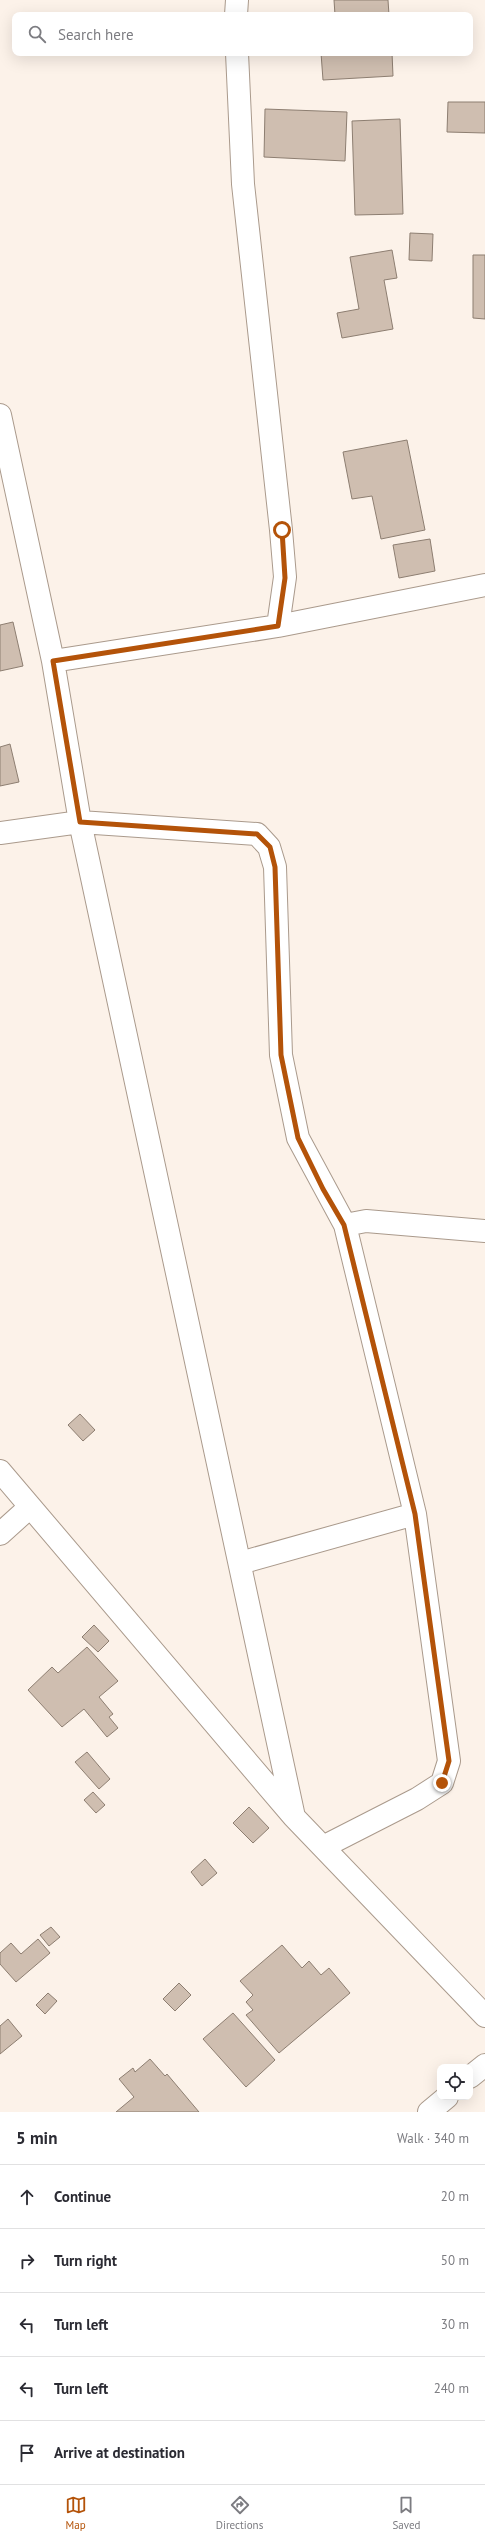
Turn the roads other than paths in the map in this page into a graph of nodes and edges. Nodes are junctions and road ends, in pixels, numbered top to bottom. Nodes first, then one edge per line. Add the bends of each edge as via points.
1 (237, 0) edge
2 (236, 12) edge
3 (237, 56) edge
4 (0, 415) edge
5 (485, 585) edge
6 (278, 626) junction
7 (53, 661) junction
8 (80, 822) junction
9 (0, 833) edge
10 (344, 1225) junction
11 (485, 1231) edge
12 (0, 1471) edge
13 (30, 1507) junction
14 (415, 1514) junction
15 (0, 1534) edge
16 (240, 1563) junction
17 (294, 1817) junction
18 (323, 1847) junction
19 (485, 2016) edge
20 (485, 2065) edge
21 (473, 2075) edge
22 (443, 2100) edge
23 (429, 2112) edge

1 - 2 street
3 - 6 street via 243,184 282,530 285,578
4 - 7 street
5 - 6 street
6 - 7 street
7 - 8 street
8 - 9 street
8 - 10 street via 257,834 270,847 275,867 281,1055 298,1138
8 - 16 street
10 - 11 street via 366,1220
10 - 14 street
12 - 13 street
13 - 15 street
13 - 17 street
14 - 16 street
14 - 18 street via 449,1761 442,1783 417,1799
16 - 17 street
17 - 18 street
18 - 19 street
20 - 21 street
22 - 23 street

